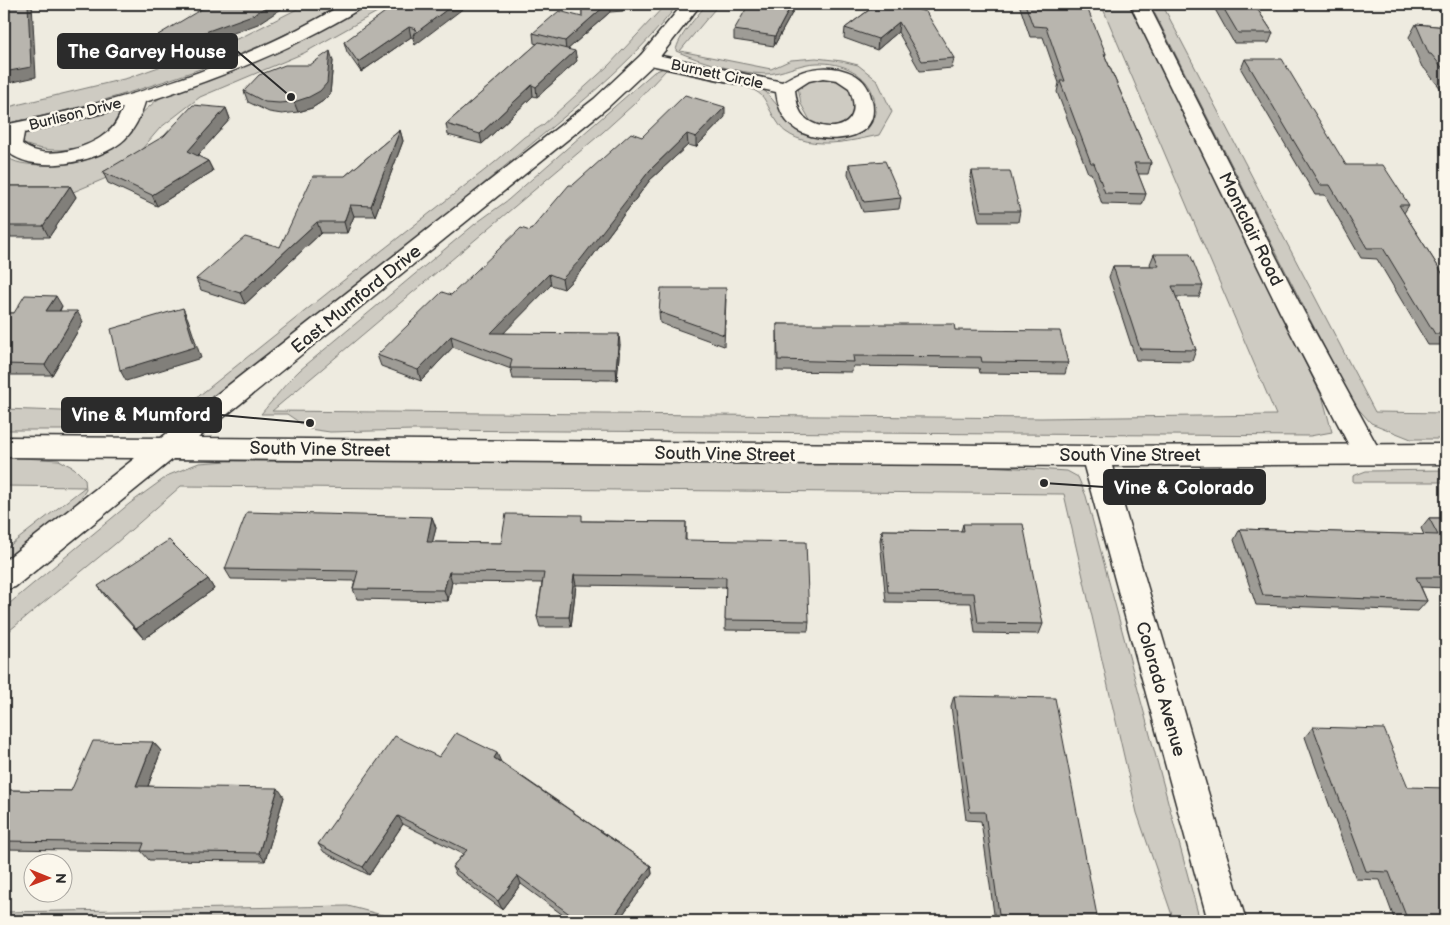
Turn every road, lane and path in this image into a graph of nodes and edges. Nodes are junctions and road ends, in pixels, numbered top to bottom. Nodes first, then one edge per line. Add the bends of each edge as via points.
1 (355, 4) edge
2 (692, 4) edge
3 (1139, 4) edge
4 (648, 59) junction
5 (785, 88) dead end
6 (136, 99) junction
7 (9, 130) edge
8 (4, 447) edge
9 (172, 447) junction
10 (1367, 453) junction
11 (1446, 454) edge
12 (1095, 456) junction
13 (4, 578) edge
14 (1227, 921) edge

1 - 6 street, Burlison Drive via 254,55
2 - 4 street, East Mumford Drive
3 - 10 street, Montclair Road via 1292,312
4 - 5 street, Burnett Circle
4 - 9 street, East Mumford Drive via 602,103
6 - 7 street, Burlison Drive
6 - 7 street, Burlison Drive via 132,114 113,138 84,153 52,160 26,156 12,145
8 - 9 street, South Vine Street
9 - 12 street, South Vine Street
9 - 13 street, East Mumford Drive
10 - 11 street, South Vine Street
10 - 12 street, South Vine Street
12 - 14 street, Colorado Avenue

